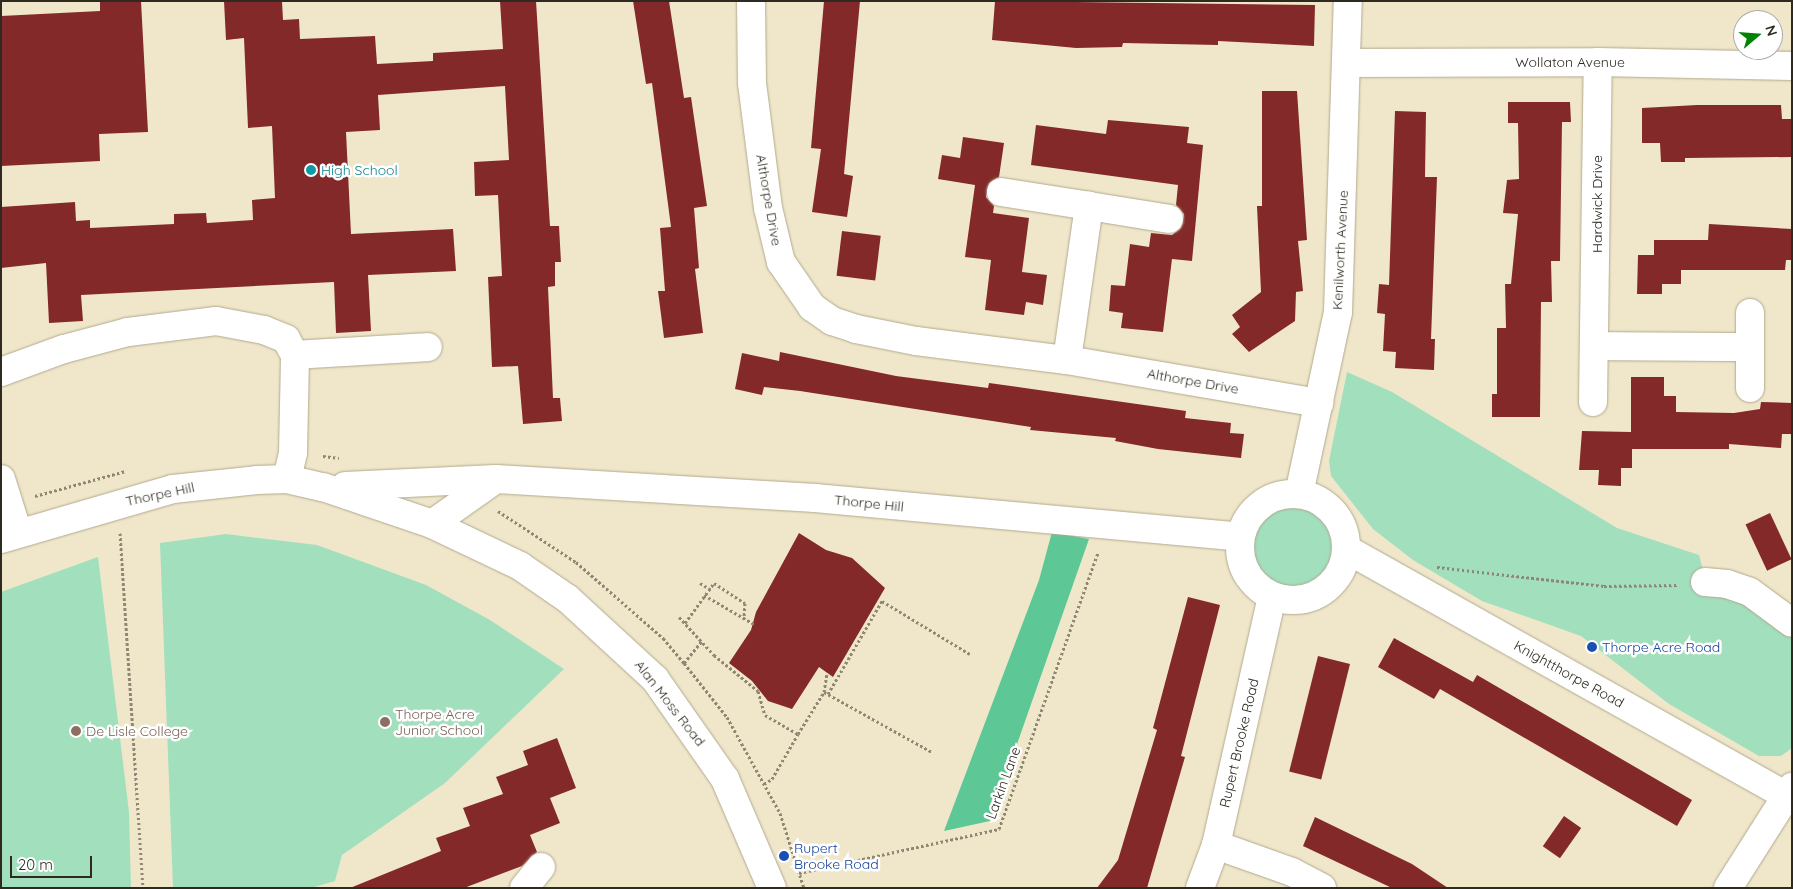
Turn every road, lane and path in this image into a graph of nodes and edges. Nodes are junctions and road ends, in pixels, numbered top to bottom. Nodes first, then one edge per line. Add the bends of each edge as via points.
1 (751, 1) edge
2 (1348, 1) edge
3 (1598, 62) junction
4 (1348, 63) junction
5 (1792, 66) edge
6 (1001, 192) dead end
7 (1089, 206) junction
8 (1169, 218) dead end
9 (1750, 313) dead end
10 (1596, 346) junction
11 (428, 347) dead end
12 (1750, 347) junction
13 (295, 355) junction
14 (1067, 360) junction
15 (1, 372) edge
16 (1750, 388) dead end
17 (1593, 402) dead end
18 (1319, 403) junction
19 (1, 479) edge
20 (287, 479) junction
21 (496, 479) junction
22 (323, 487) junction
23 (1299, 494) junction
24 (118, 502) junction
25 (432, 524) junction
26 (1108, 526) junction
27 (10, 536) edge
28 (1240, 537) junction
29 (1346, 549) junction
30 (1427, 568) dead end
31 (1705, 582) joint
32 (700, 583) dead end
33 (710, 588) junction
34 (704, 595) junction
35 (1272, 596) junction
36 (679, 617) dead end
37 (744, 619) junction
38 (684, 623) junction
39 (1792, 623) edge
40 (754, 624) dead end
41 (702, 641) junction
42 (970, 654) dead end
43 (684, 663) dead end
44 (826, 672) dead end
45 (824, 692) junction
46 (828, 694) junction
47 (798, 734) junction
48 (932, 752) dead end
49 (764, 784) dead end
50 (1790, 794) edge
51 (1216, 845) junction
52 (541, 867) dead end
53 (771, 885) edge
54 (142, 888) edge
55 (524, 888) edge
56 (1200, 888) edge
57 (1322, 888) edge
58 (1728, 888) edge

1 - 14 street, Althorpe Drive via 752,83 768,208 781,262 812,306 832,320 856,329 916,341
2 - 4 street, Kenilworth Avenue
3 - 4 street, Wollaton Avenue
3 - 5 street, Wollaton Avenue
3 - 10 street, Hardwick Drive
4 - 18 street, Kenilworth Avenue via 1339,302
6 - 7 street
7 - 8 street
7 - 14 street
9 - 12 street
10 - 12 street
10 - 17 street, Hardwick Drive
11 - 13 street
12 - 16 street
13 - 15 street via 286,339 264,330 216,321 128,332 64,349
13 - 20 street via 293,453
14 - 18 street, Althorpe Drive
18 - 23 street, Kenilworth Avenue
19 - 27 street
20 - 22 street, Thorpe Hill
20 - 24 street, Thorpe Hill via 173,489
21 - 22 street, Thorpe Hill
21 - 25 street
21 - 26 street, Thorpe Hill via 815,498
22 - 25 street, Thorpe Hill
23 - 28 street via 1285,494 1259,506 1246,521
23 - 29 street via 1313,498 1335,515
24 - 27 street, Thorpe Hill
24 - 54 path
25 - 53 street, Alan Moss Road via 520,566 568,598 646,669 678,709 725,779
26 - 28 street, Thorpe Hill
26 - 53 path, Larkin Lane via 999,829
28 - 35 street via 1240,556 1246,573
29 - 35 street via 1341,568 1321,592 1293,600
29 - 50 street, Knightthorpe Road
30 - 31 path via 1604,586 1653,588
31 - 39 street via 1727,584 1750,592
32 - 33 path
33 - 34 path
33 - 37 path via 714,583 745,603
34 - 37 path
34 - 38 path
35 - 51 street, Rupert Brooke Road
36 - 38 path
37 - 40 path
38 - 41 path
41 - 43 path
41 - 47 path via 758,691 765,715
42 - 46 path via 882,601
44 - 45 path
45 - 46 path
45 - 47 path
46 - 48 path
47 - 49 path via 772,779
50 - 58 street
51 - 56 street, Rupert Brooke Road
51 - 57 street via 1292,872
52 - 55 street

